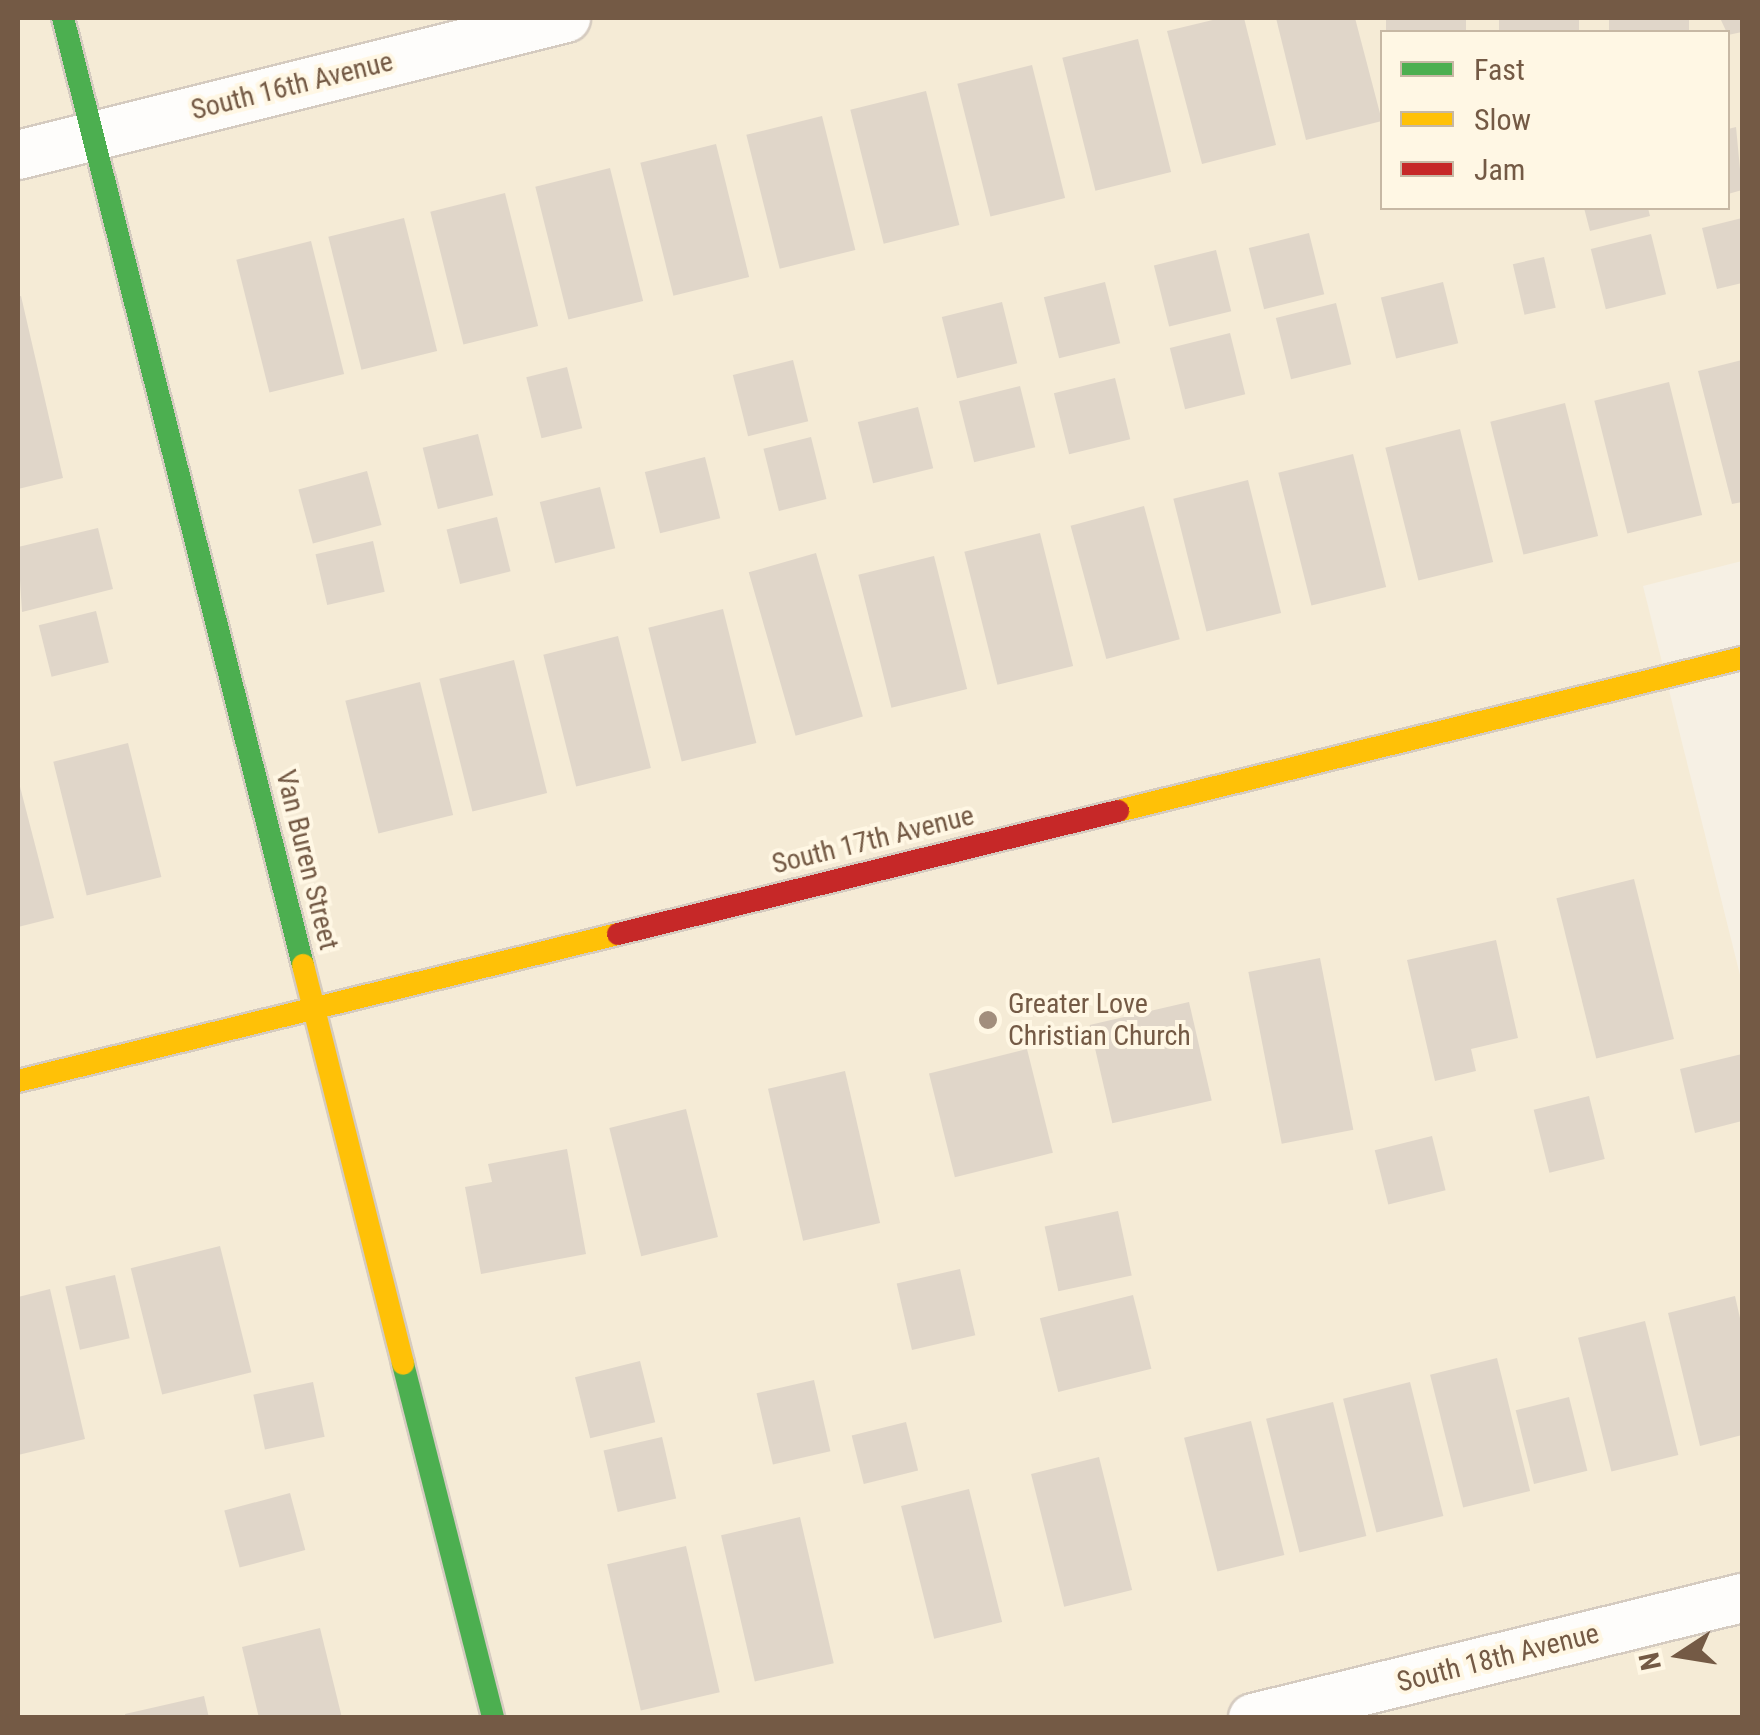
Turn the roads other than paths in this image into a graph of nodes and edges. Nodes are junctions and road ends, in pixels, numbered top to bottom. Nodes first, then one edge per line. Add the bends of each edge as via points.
1 (63, 18) edge
2 (566, 18) edge
3 (92, 136) junction
4 (18, 154) edge
5 (1742, 658) edge
6 (314, 1007) junction
7 (18, 1080) edge
8 (1742, 1598) edge
9 (493, 1718) edge
10 (1254, 1718) edge

1 - 3 street, Van Buren Street
2 - 3 street, South 16th Avenue
3 - 4 street, South 16th Avenue
3 - 6 street, Van Buren Street
5 - 6 street, South 17th Avenue
6 - 7 street, South 17th Avenue
6 - 9 street, Van Buren Street
8 - 10 street, South 18th Avenue

